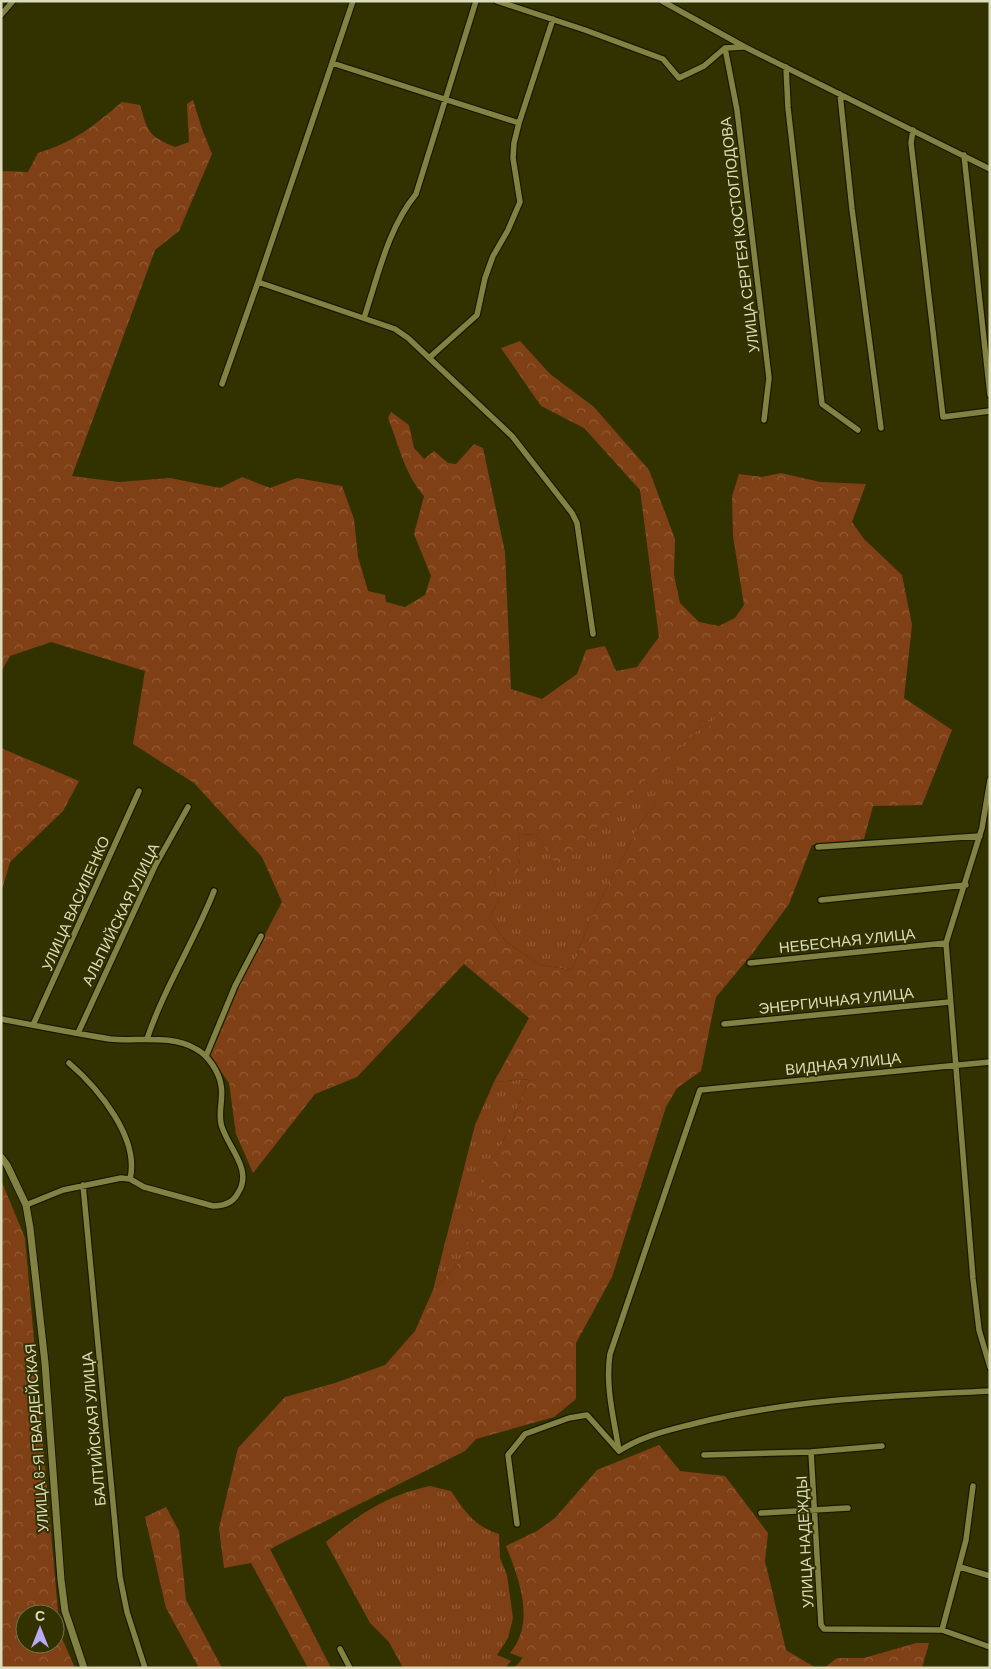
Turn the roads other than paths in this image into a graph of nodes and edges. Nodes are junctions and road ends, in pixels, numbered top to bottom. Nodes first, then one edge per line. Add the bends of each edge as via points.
1 (13, 1) edge
2 (353, 1) edge
3 (476, 1) edge
4 (498, 1) edge
5 (662, 1) edge
6 (1, 15) edge
7 (553, 19) junction
8 (745, 47) junction
9 (725, 48) junction
10 (332, 63) junction
11 (786, 66) junction
12 (840, 94) junction
13 (446, 100) junction
14 (519, 123) junction
15 (912, 130) junction
16 (964, 155) junction
17 (990, 169) edge
18 (258, 282) junction
19 (364, 318) junction
20 (429, 358) junction
21 (222, 384) dead end
22 (990, 395) edge
23 (990, 411) edge
24 (764, 420) dead end
25 (881, 428) dead end
26 (858, 430) dead end
27 (592, 634) dead end
28 (990, 780) edge
29 (139, 792) dead end
30 (188, 807) dead end
31 (980, 836) junction
32 (818, 848) dead end
33 (966, 885) junction
34 (214, 892) dead end
35 (821, 900) dead end
36 (261, 936) dead end
37 (946, 943) junction
38 (750, 963) dead end
39 (950, 1002) junction
40 (1, 1018) edge
41 (724, 1024) dead end
42 (33, 1025) junction
43 (78, 1032) junction
44 (147, 1039) junction
45 (206, 1056) junction
46 (990, 1062) edge
47 (69, 1063) dead end
48 (955, 1065) junction
49 (1, 1157) edge
50 (130, 1178) junction
51 (83, 1185) junction
52 (26, 1205) junction
53 (990, 1367) edge
54 (990, 1391) edge
55 (882, 1446) dead end
56 (619, 1451) junction
57 (811, 1452) junction
58 (704, 1455) dead end
59 (973, 1486) dead end
60 (848, 1508) dead end
61 (813, 1510) junction
62 (761, 1513) dead end
63 (517, 1524) dead end
64 (960, 1567) junction
65 (990, 1576) edge
66 (942, 1630) junction
67 (990, 1647) edge
68 (340, 1649) dead end
69 (84, 1668) edge
70 (145, 1668) edge
71 (350, 1668) edge

1 - 6 street
2 - 10 street
3 - 13 street
4 - 7 street
5 - 8 street
7 - 9 street via 663,59 679,78 704,66
7 - 14 street
8 - 9 street
8 - 11 street
9 - 24 street, УЛИЦА СЕРГЕЯ КОСТОГЛОДОВА via 737,110 769,378
10 - 13 street
10 - 18 street
11 - 12 street
11 - 26 street via 822,404
12 - 15 street
12 - 25 street
13 - 14 street
13 - 19 street via 416,194 395,229
14 - 20 street via 513,158 520,202 493,256 477,316
15 - 16 street
15 - 23 street via 944,417
16 - 17 street
16 - 22 street
18 - 19 street
18 - 21 street
19 - 20 street via 395,329
20 - 27 street via 512,436 572,513 577,523
28 - 31 street
29 - 42 street, УЛИЦА ВАСИЛЕНКО
30 - 43 street, АЛЬПИЙСКАЯ УЛИЦА via 155,866
31 - 32 street
31 - 33 street
33 - 35 street
33 - 37 street
34 - 44 street
36 - 45 street
37 - 38 street, НЕБЕСНАЯ УЛИЦА
37 - 39 street
39 - 41 street, ЭНЕРГИЧНАЯ УЛИЦА
39 - 48 street
40 - 42 street
42 - 43 street
43 - 44 street via 116,1039
44 - 45 street via 188,1045
45 - 50 street via 221,1085 222,1126 242,1167 242,1187 237,1196 222,1206 213,1206 144,1187
46 - 48 street, ВИДНАЯ УЛИЦА
47 - 50 street via 86,1078 111,1111 132,1157
48 - 53 street via 975,1296 979,1330
48 - 56 street, ВИДНАЯ УЛИЦА via 700,1090 610,1354 609,1390
49 - 52 street, УЛИЦА 8-Я ГВАРДЕЙСКАЯ via 8,1165
50 - 51 street via 112,1178
51 - 52 street
51 - 70 street, БАЛТИЙСКАЯ УЛИЦА via 120,1577
52 - 69 street, УЛИЦА 8-Я ГВАРДЕЙСКАЯ via 45,1363 61,1580 65,1611
54 - 56 street via 809,1404 736,1413 646,1436
55 - 57 street
56 - 63 street via 587,1416 570,1418 525,1434 508,1455
57 - 58 street
57 - 61 street, УЛИЦА НАДЕЖДЫ
59 - 64 street
60 - 61 street
61 - 62 street
61 - 66 street, УЛИЦА НАДЕЖДЫ via 821,1624 824,1629
64 - 65 street
64 - 66 street
66 - 67 street
68 - 71 street

